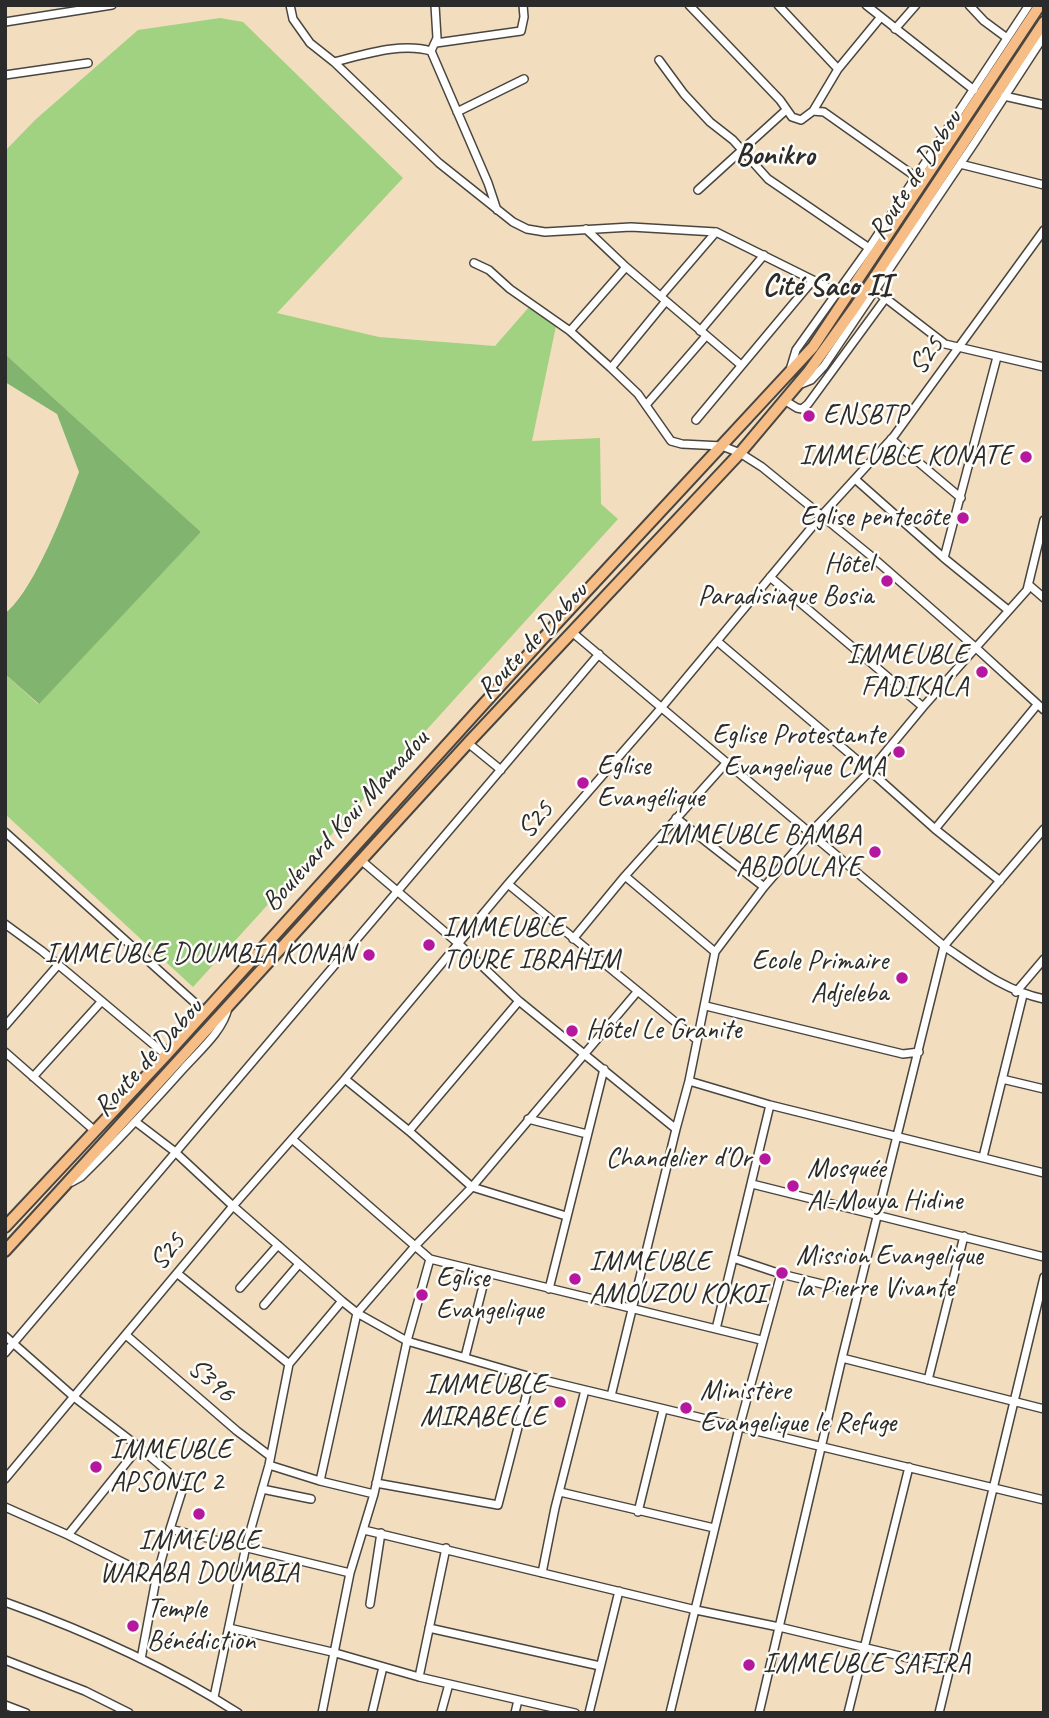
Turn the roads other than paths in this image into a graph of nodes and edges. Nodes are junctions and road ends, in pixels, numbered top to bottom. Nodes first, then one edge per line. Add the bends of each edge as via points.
1 (112, 5) edge
2 (290, 5) edge
3 (435, 5) edge
4 (523, 5) edge
5 (689, 5) edge
6 (778, 5) edge
7 (866, 5) edge
8 (916, 5) edge
9 (969, 5) edge
10 (1029, 5) edge
11 (1040, 5) edge
12 (880, 18) junction
13 (5, 22) edge
14 (1044, 22) edge
15 (895, 30) junction
16 (1044, 36) edge
17 (1007, 38) junction
18 (436, 43) junction
19 (431, 51) junction
20 (659, 60) dead end
21 (334, 62) junction
22 (88, 63) dead end
23 (838, 69) junction
24 (5, 75) edge
25 (524, 79) dead end
26 (974, 90) junction
27 (1004, 96) junction
28 (1044, 105) edge
29 (785, 111) junction
30 (813, 111) junction
31 (457, 112) junction
32 (741, 151) junction
33 (960, 164) junction
34 (916, 177) junction
35 (1044, 185) edge
36 (698, 190) dead end
37 (496, 210) junction
38 (586, 228) junction
39 (1044, 230) edge
40 (716, 232) junction
41 (869, 248) junction
42 (764, 254) junction
43 (474, 263) dead end
44 (626, 267) junction
45 (813, 280) junction
46 (875, 290) junction
47 (839, 293) junction
48 (663, 298) junction
49 (885, 299) junction
50 (570, 331) junction
51 (703, 334) junction
52 (959, 348) junction
53 (997, 356) junction
54 (740, 365) junction
55 (824, 366) junction
56 (1044, 367) edge
57 (611, 368) junction
58 (832, 373) junction
59 (789, 375) junction
60 (797, 385) junction
61 (784, 400) junction
62 (646, 405) junction
63 (696, 420) dead end
64 (891, 439) junction
65 (722, 446) junction
66 (740, 453) junction
67 (855, 479) junction
68 (961, 498) junction
69 (822, 515) junction
70 (1044, 520) edge
71 (1042, 535) edge
72 (944, 558) junction
73 (770, 577) junction
74 (1029, 585) junction
75 (1044, 598) edge
76 (1008, 610) junction
77 (573, 633) junction
78 (717, 641) junction
79 (975, 647) junction
80 (599, 654) junction
81 (662, 707) junction
82 (923, 707) junction
83 (1041, 708) edge
84 (468, 743) junction
85 (727, 762) junction
86 (501, 770) junction
87 (870, 771) junction
88 (677, 818) junction
89 (935, 829) junction
90 (1044, 829) edge
91 (5, 832) edge
92 (811, 832) junction
93 (362, 861) junction
94 (625, 876) junction
95 (1000, 881) junction
96 (508, 884) junction
97 (764, 887) junction
98 (397, 892) junction
99 (5, 924) edge
100 (573, 939) junction
101 (459, 944) junction
102 (944, 946) junction
103 (715, 952) junction
104 (1044, 959) edge
105 (58, 965) junction
106 (637, 992) junction
107 (1019, 993) junction
108 (1044, 999) edge
109 (519, 1000) junction
110 (101, 1002) junction
111 (229, 1004) junction
112 (705, 1006) junction
113 (204, 1011) junction
114 (5, 1026) edge
115 (697, 1040) junction
116 (5, 1052) edge
117 (919, 1052) junction
118 (583, 1054) junction
119 (166, 1055) junction
120 (604, 1069) junction
121 (33, 1077) junction
122 (345, 1079) junction
123 (1002, 1079) junction
124 (689, 1082) junction
125 (1044, 1088) edge
126 (770, 1105) junction
127 (528, 1119) junction
128 (136, 1122) junction
129 (676, 1129) junction
130 (95, 1130) junction
131 (409, 1131) junction
132 (587, 1134) junction
133 (899, 1136) junction
134 (292, 1139) junction
135 (174, 1151) junction
136 (984, 1157) junction
137 (1044, 1173) edge
138 (752, 1184) junction
139 (471, 1187) junction
140 (62, 1188) junction
141 (233, 1206) junction
142 (878, 1215) junction
143 (566, 1216) junction
144 (5, 1227) edge
145 (964, 1236) junction
146 (278, 1245) junction
147 (416, 1245) junction
148 (5, 1251) edge
149 (1044, 1257) edge
150 (733, 1258) junction
151 (430, 1259) junction
152 (299, 1264) junction
153 (781, 1273) junction
154 (178, 1274) junction
155 (486, 1274) junction
156 (1044, 1277) edge
157 (240, 1288) dead end
158 (549, 1289) junction
159 (859, 1293) junction
160 (342, 1301) junction
161 (264, 1305) dead end
162 (634, 1308) junction
163 (358, 1313) junction
164 (716, 1329) junction
165 (126, 1335) junction
166 (5, 1336) edge
167 (761, 1340) junction
168 (407, 1341) junction
169 (14, 1343) junction
170 (5, 1353) edge
171 (465, 1357) junction
172 (842, 1358) junction
173 (289, 1364) junction
174 (531, 1377) junction
175 (928, 1380) junction
176 (584, 1390) junction
177 (611, 1396) junction
178 (74, 1397) junction
179 (1014, 1402) junction
180 (1044, 1409) edge
181 (663, 1410) junction
182 (739, 1428) junction
183 (139, 1447) junction
184 (822, 1447) junction
185 (269, 1460) junction
186 (909, 1467) junction
187 (5, 1479) edge
188 (320, 1481) junction
189 (376, 1483) junction
190 (993, 1487) junction
191 (262, 1489) junction
192 (560, 1492) junction
193 (374, 1494) junction
194 (311, 1499) dead end
195 (1044, 1500) edge
196 (5, 1507) edge
197 (638, 1511) junction
198 (714, 1528) junction
199 (170, 1529) junction
200 (364, 1530) junction
201 (381, 1533) junction
202 (68, 1535) junction
203 (246, 1546) junction
204 (446, 1548) junction
205 (350, 1573) junction
206 (542, 1573) junction
207 (156, 1579) junction
208 (619, 1591) junction
209 (5, 1602) edge
210 (370, 1604) dead end
211 (696, 1610) junction
212 (779, 1627) junction
213 (229, 1628) junction
214 (429, 1628) junction
215 (864, 1648) junction
216 (332, 1652) junction
217 (141, 1659) junction
218 (5, 1660) edge
219 (600, 1666) junction
220 (383, 1667) junction
221 (950, 1668) junction
222 (419, 1677) junction
223 (449, 1684) junction
224 (214, 1697) junction
225 (518, 1700) junction
226 (5, 1705) edge
227 (26, 1713) edge
228 (129, 1713) edge
229 (238, 1713) edge
230 (322, 1713) edge
231 (372, 1713) edge
232 (441, 1713) edge
233 (515, 1713) edge
234 (575, 1713) edge
235 (589, 1713) edge
236 (670, 1713) edge
237 (759, 1713) edge
238 (848, 1713) edge
239 (939, 1713) edge

1 - 13 street
2 - 21 street via 293,19 310,43
3 - 18 street
4 - 18 street via 521,31
5 - 29 street via 780,100
6 - 23 street
7 - 12 street
8 - 15 street
9 - 17 street
10 - 17 street
11 - 59 main road, Route de Dabou via 855,286
12 - 15 street
12 - 23 street
14 - 60 main road, Route de Dabou via 856,307
15 - 26 street
16 - 27 street
17 - 26 street
18 - 19 street
19 - 21 street via 398,50
19 - 31 street
20 - 32 street via 684,94
21 - 37 street via 439,163
22 - 24 street
23 - 30 street
25 - 31 street
26 - 34 street
27 - 28 street
27 - 33 street
29 - 30 street via 798,120
29 - 32 street
30 - 34 street via 824,112
31 - 37 street
32 - 36 street
32 - 41 street via 768,179
33 - 35 street
33 - 46 street
34 - 41 street
37 - 38 street via 527,229
38 - 40 street
38 - 44 street
39 - 52 street, S25
40 - 42 street
40 - 48 street
41 - 47 street
42 - 45 street
42 - 51 street
43 - 50 street
44 - 48 street
44 - 50 street
45 - 47 street
45 - 54 street
46 - 49 street
46 - 55 street
47 - 59 street via 796,351
48 - 51 street
48 - 57 street
49 - 52 street via 940,341
49 - 58 street
50 - 57 street
51 - 54 street
51 - 62 street
52 - 53 street
52 - 64 street, S25
53 - 56 street
53 - 68 street
54 - 63 street
55 - 58 street
55 - 60 street via 811,380
57 - 62 street
58 - 61 street via 802,408
59 - 65 main road, Route de Dabou
60 - 61 main road, Route de Dabou
61 - 66 main road, Route de Dabou
62 - 65 street via 671,441
64 - 67 street, S25
64 - 68 street
65 - 66 street
65 - 113 main road, Boulevard Koui Mamadou
66 - 69 street
66 - 77 main road, Route de Dabou
67 - 69 street, S25
67 - 72 street
68 - 72 street
69 - 73 street, S25
69 - 79 street
70 - 71 street
71 - 74 street
72 - 76 street
73 - 78 street, S25
73 - 82 street
74 - 75 street
74 - 76 street
76 - 79 street
77 - 80 street
77 - 84 main road, Route de Dabou
78 - 81 street, S25
78 - 87 street
79 - 82 street
79 - 83 street
80 - 81 street
80 - 86 street
81 - 85 street
81 - 96 street, S25
82 - 87 street
83 - 89 street
84 - 86 street
84 - 93 main road, Route de Dabou
85 - 88 street
85 - 92 street
86 - 98 street
87 - 89 street
87 - 92 street
88 - 94 street
88 - 97 street
89 - 95 street
90 - 95 street
91 - 113 street
92 - 97 street
92 - 102 street
93 - 98 street
93 - 111 main road, Route de Dabou
94 - 100 street
94 - 103 street
95 - 102 street
96 - 100 street
96 - 101 street, S25
97 - 103 street
98 - 101 street
98 - 135 street
99 - 105 street
100 - 106 street
101 - 109 street
101 - 122 street, S25
102 - 107 street
102 - 117 street
103 - 112 street
104 - 107 street
105 - 110 street
105 - 114 street
106 - 115 street
106 - 118 street
107 - 108 street
107 - 123 street
109 - 118 street
109 - 131 street
110 - 119 street
110 - 121 street
111 - 128 street via 225,1019
111 - 140 main road, Route de Dabou
112 - 115 street
112 - 117 street via 903,1054
113 - 119 main road, Boulevard Koui Mamadou
115 - 124 street
116 - 121 street
117 - 133 street
118 - 120 street
118 - 127 street
119 - 130 main road, Boulevard Koui Mamadou
120 - 129 street
120 - 132 street
121 - 130 street
122 - 131 street
122 - 134 street, S25
123 - 125 street
123 - 136 street
124 - 126 street
124 - 129 street
126 - 133 street
126 - 138 street
127 - 132 street
127 - 139 street
128 - 135 street
128 - 140 street via 81,1177
129 - 162 street
130 - 144 main road, Boulevard Koui Mamadou
131 - 139 street
132 - 143 street
133 - 136 street
133 - 142 street
134 - 141 street, S25
134 - 147 street
135 - 141 street
135 - 169 street
136 - 137 street
138 - 142 street
138 - 150 street
139 - 143 street
139 - 147 street
140 - 148 main road, Route de Dabou
141 - 146 street
141 - 154 street, S25
142 - 145 street
142 - 159 street
143 - 158 street
145 - 149 street
145 - 175 street
146 - 152 street
146 - 157 street
147 - 151 street
147 - 163 street
150 - 153 street
150 - 164 street
151 - 155 street
151 - 168 street
152 - 160 street
152 - 161 street
153 - 159 street
153 - 167 street
154 - 165 street, S25
154 - 173 street
155 - 158 street
155 - 171 street
156 - 179 street
158 - 162 street
159 - 172 street
160 - 163 street
160 - 173 street
162 - 164 street
162 - 177 street
163 - 168 street
163 - 188 street
164 - 167 street
165 - 178 street, S25
165 - 185 street, S396
166 - 169 street
167 - 182 street
168 - 171 street
168 - 189 street
169 - 170 street
169 - 178 street
171 - 174 street
172 - 175 street
172 - 184 street
173 - 185 street
174 - 176 street
174 - 189 street via 498,1505
175 - 179 street
176 - 177 street
176 - 192 street
177 - 181 street
178 - 183 street
178 - 187 street, S25
179 - 180 street
179 - 190 street
181 - 182 street
181 - 197 street
182 - 184 street
182 - 198 street
183 - 199 street via 183,1486
183 - 202 street
184 - 186 street
184 - 212 street
185 - 188 street, S396
185 - 191 street
186 - 190 street
186 - 215 street
188 - 193 street, S396
189 - 193 street
190 - 195 street
190 - 221 street
191 - 194 street
191 - 203 street
192 - 197 street
192 - 206 street
193 - 200 street
196 - 202 street
197 - 198 street
198 - 211 street
199 - 203 street
199 - 207 street
200 - 201 street
200 - 205 street
201 - 204 street
201 - 210 street
202 - 207 street
203 - 205 street
203 - 213 street
204 - 206 street
204 - 214 street
205 - 216 street
206 - 208 street
207 - 217 street
208 - 211 street
208 - 219 street
209 - 217 street
211 - 212 street
211 - 236 street
212 - 215 street
212 - 237 street
213 - 216 street
213 - 224 street
214 - 219 street
214 - 222 street
215 - 221 street
215 - 238 street
216 - 220 street
216 - 230 street
217 - 224 street
218 - 228 street
219 - 235 street
220 - 222 street
220 - 231 street
221 - 239 street
222 - 223 street
223 - 225 street
223 - 232 street
224 - 229 street
225 - 233 street
225 - 234 street
226 - 227 street

